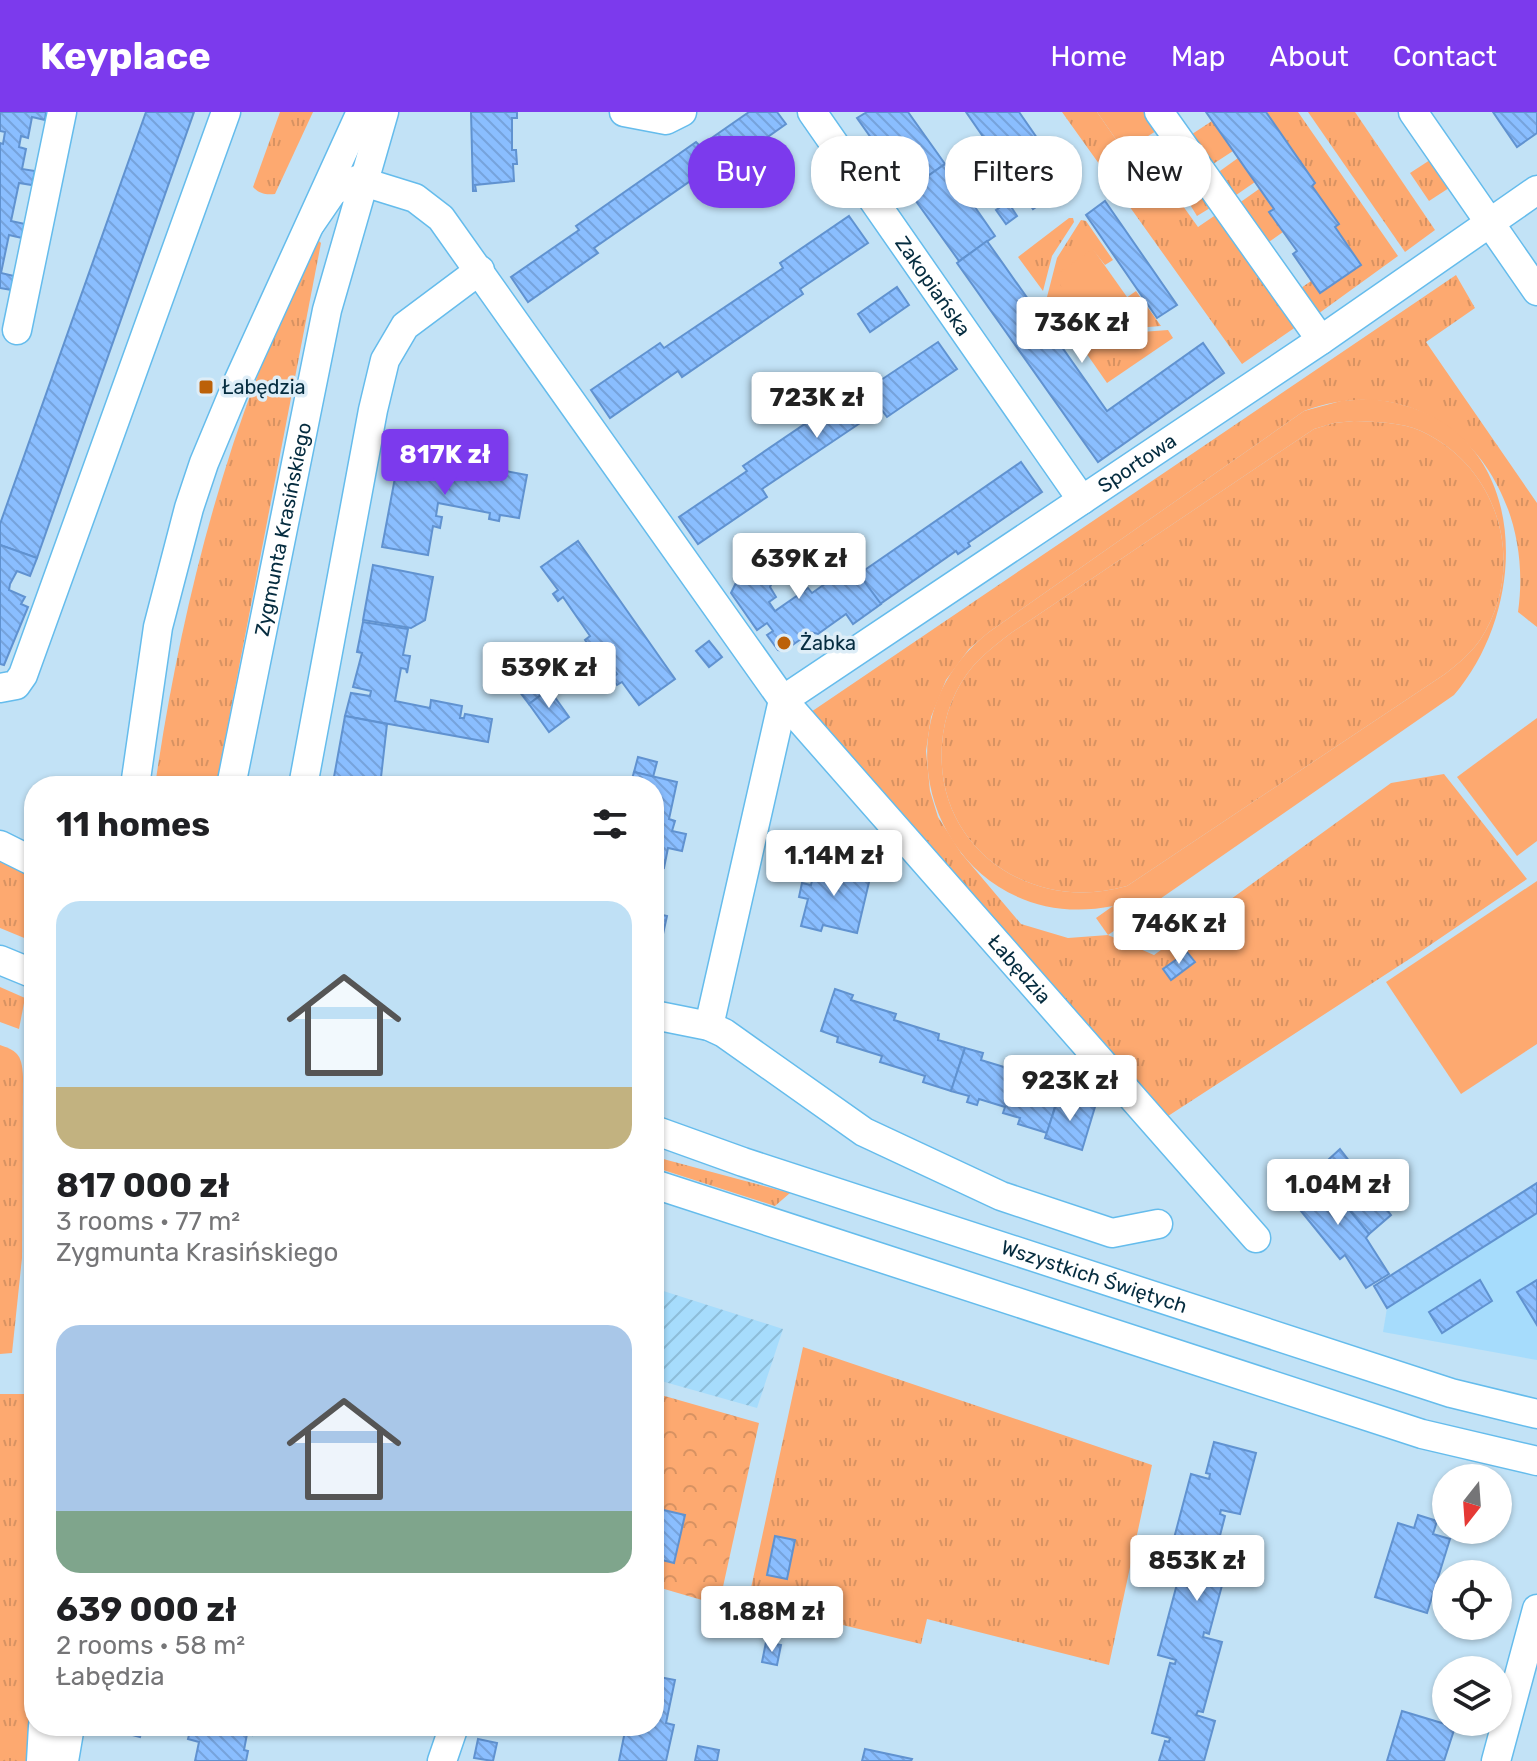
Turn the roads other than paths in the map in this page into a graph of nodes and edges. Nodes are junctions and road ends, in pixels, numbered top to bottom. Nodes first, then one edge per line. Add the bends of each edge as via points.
1 (62, 112) edge
2 (226, 112) edge
3 (384, 112) edge
4 (624, 112) edge
5 (682, 112) edge
6 (812, 112) edge
7 (1159, 112) edge
8 (1413, 112) edge
9 (358, 118) edge
10 (364, 180) junction
11 (1537, 190) edge
12 (311, 223) junction
13 (1490, 223) junction
14 (480, 270) junction
15 (1537, 291) edge
16 (17, 330) dead end
17 (1321, 340) junction
18 (1082, 500) junction
19 (0, 688) edge
20 (783, 700) junction
21 (139, 748) junction
22 (123, 776) edge
23 (136, 776) edge
24 (233, 776) edge
25 (305, 776) edge
26 (0, 843) edge
27 (24, 843) edge
28 (24, 856) edge
29 (0, 960) edge
30 (24, 970) edge
31 (664, 1017) edge
32 (709, 1026) junction
33 (664, 1134) edge
34 (664, 1187) edge
35 (1158, 1224) dead end
36 (1256, 1238) dead end
37 (1537, 1414) edge
38 (1537, 1461) edge
39 (1537, 1609) edge
40 (42, 1736) edge
41 (68, 1736) edge
42 (451, 1736) edge
43 (41, 1761) edge
44 (64, 1761) edge
45 (442, 1761) edge
46 (1496, 1761) edge

1 - 16 street
2 - 19 street via 23,675 16,685
3 - 10 street, Zygmunta Krasińskiego
4 - 5 street via 666,120
6 - 18 street, Zakopiańska
7 - 17 street
8 - 13 street
9 - 10 street via 352,164
9 - 12 street
10 - 12 street via 333,191
10 - 14 street, Łabędzia via 431,208
10 - 24 street, Zygmunta Krasińskiego via 327,310
11 - 13 street, Sportowa
12 - 21 street via 237,384 189,508 158,627
13 - 15 street
13 - 17 street, Sportowa
14 - 20 street, Łabędzia
14 - 25 street via 405,326 385,360
17 - 18 street, Sportowa
18 - 20 street, Sportowa
20 - 32 street
20 - 36 street, Łabędzia
21 - 22 street
21 - 23 street
26 - 27 street
26 - 28 street
29 - 30 street
31 - 32 street
32 - 35 street via 864,1132 1001,1196 1112,1233
33 - 37 street, Wszystkich Świętych via 1437,1389
34 - 38 street via 1422,1434
39 - 46 street
40 - 43 street
41 - 44 street
42 - 45 street

